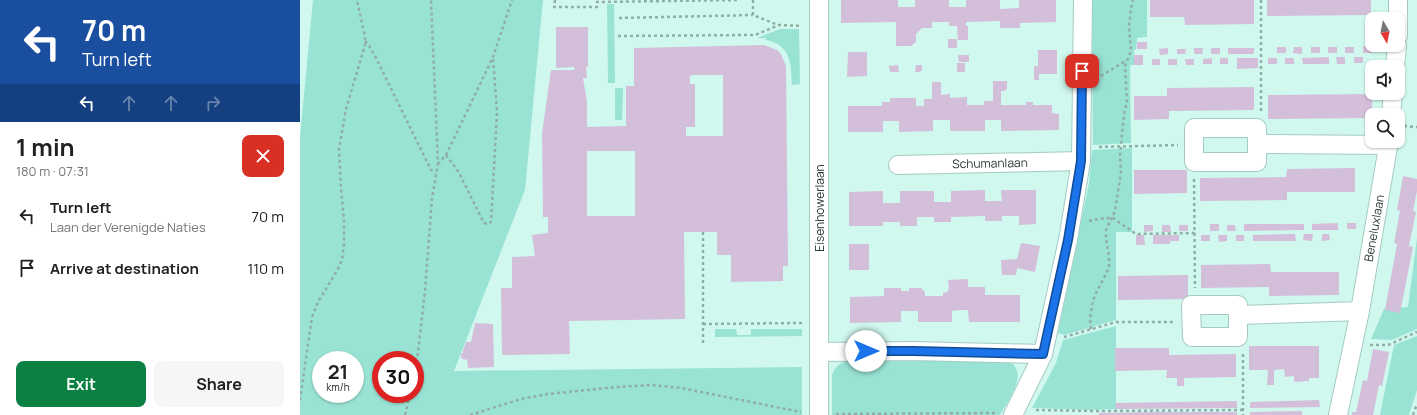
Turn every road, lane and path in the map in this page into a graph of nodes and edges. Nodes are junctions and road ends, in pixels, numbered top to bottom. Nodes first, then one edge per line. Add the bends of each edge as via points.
1 (357, 0) edge
2 (431, 0) edge
3 (512, 0) edge
4 (554, 0) edge
5 (740, 0) edge
6 (753, 0) edge
7 (819, 0) edge
8 (1083, 0) edge
9 (1133, 0) edge
10 (1260, 0) edge
11 (1398, 0) edge
12 (1398, 12) edge
13 (753, 15) junction
14 (619, 18) dead end
15 (779, 25) junction
16 (819, 27) junction
17 (618, 36) dead end
18 (365, 41) junction
19 (493, 57) junction
20 (1127, 60) junction
21 (1082, 85) junction
22 (1405, 126) edge
23 (1417, 127) edge
24 (1257, 136) junction
25 (1365, 142) edge
26 (1194, 144) junction
27 (1122, 146) junction
28 (1388, 148) edge
29 (1081, 154) junction
30 (446, 155) junction
31 (1194, 162) junction
32 (438, 164) junction
33 (898, 165) dead end
34 (436, 172) junction
35 (1113, 218) junction
36 (1071, 224) junction
37 (703, 232) dead end
38 (1195, 233) junction
39 (1360, 311) junction
40 (1193, 314) junction
41 (1238, 315) junction
42 (819, 323) junction
43 (703, 324) junction
44 (1091, 329) junction
45 (1417, 332) edge
46 (1047, 335) junction
47 (1238, 337) junction
48 (703, 345) dead end
49 (1353, 346) junction
50 (418, 351) edge
51 (819, 352) junction
52 (1043, 354) junction
53 (300, 400) edge
54 (408, 403) edge
55 (1417, 404) edge
56 (1243, 410) junction
57 (819, 414) edge
58 (1013, 414) edge
59 (405, 415) edge
60 (470, 415) edge
61 (1243, 415) edge
62 (1338, 415) edge
63 (1413, 415) edge

1 - 18 path
2 - 32 path
3 - 19 path
4 - 5 path via 554,7 597,7 597,2
6 - 13 path
7 - 16 street, Eisenhowerlaan
8 - 21 street
9 - 20 path via 1129,26 1131,48
10 - 24 path via 1261,120
11 - 12 street
13 - 14 path
13 - 15 path
15 - 16 path
15 - 17 path via 755,35
16 - 42 street, Eisenhowerlaan
18 - 34 path via 374,54 431,170
18 - 53 path via 346,109 339,149 344,220 342,260 312,317
19 - 30 path
19 - 30 path via 497,112 491,222 488,224 484,223 458,172
20 - 21 path via 1091,83
20 - 27 path via 1127,102
21 - 29 street
22 - 23 path
24 - 25 street, Beneluxlaan
24 - 26 street, Beneluxlaan via 1194,128
24 - 31 street via 1257,162
26 - 27 path
26 - 31 street, Beneluxlaan
27 - 29 path
27 - 35 path
28 - 39 street, Beneluxlaan
29 - 33 street, Schumanlaan
29 - 36 street
30 - 32 path
31 - 38 path
32 - 34 path
34 - 50 path
35 - 36 path
35 - 38 path via 1136,234
35 - 44 path via 1106,230 1109,266 1094,295
36 - 46 street
37 - 43 path
38 - 40 path
39 - 41 street
39 - 49 street, Beneluxlaan
40 - 41 street via 1238,305
40 - 44 path via 1116,322
40 - 47 street via 1192,338
41 - 47 street
42 - 43 path
42 - 51 street, Eisenhowerlaan
43 - 48 path
44 - 46 path via 1061,338
45 - 49 path via 1388,345
46 - 52 street
47 - 56 path via 1242,338
49 - 62 street, Beneluxlaan
51 - 52 street
51 - 57 street, Eisenhowerlaan
52 - 58 street
54 - 59 path
55 - 63 path
56 - 58 path via 1029,410
56 - 61 path
57 - 58 path
57 - 60 path via 681,388 652,386 548,394 521,399

